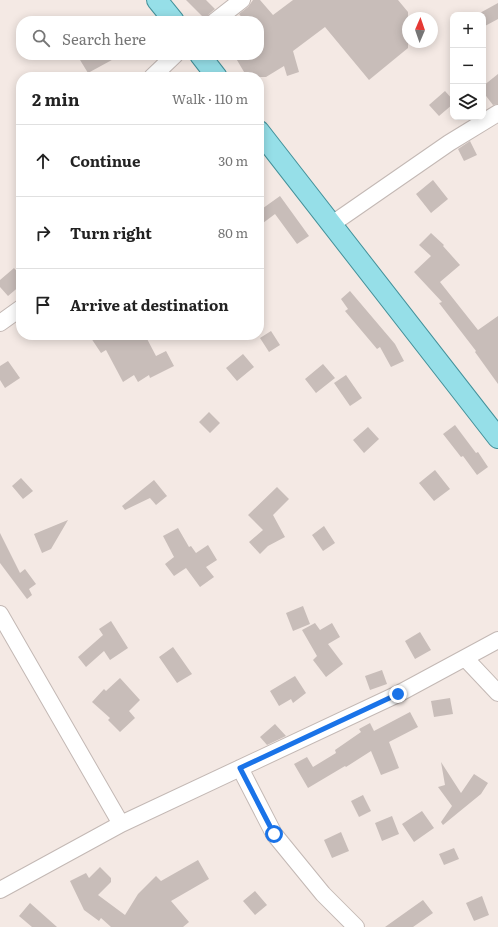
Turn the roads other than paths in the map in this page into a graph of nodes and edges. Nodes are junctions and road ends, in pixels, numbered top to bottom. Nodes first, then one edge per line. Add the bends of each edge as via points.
1 (157, 0) edge
2 (242, 0) edge
3 (170, 16) edge
4 (221, 16) edge
5 (170, 60) edge
6 (204, 60) edge
7 (157, 72) edge
8 (213, 72) edge
9 (498, 113) edge
10 (264, 137) edge
11 (332, 224) junction
12 (16, 312) edge
13 (0, 323) edge
14 (498, 438) edge
15 (0, 614) edge
16 (498, 640) edge
17 (465, 658) junction
18 (498, 693) edge
19 (240, 768) junction
20 (121, 824) junction
21 (0, 890) edge
22 (356, 927) edge

1 - 3 main road
2 - 4 street
5 - 7 street
6 - 8 main road
9 - 11 street via 449,143
10 - 11 main road
11 - 14 main road
12 - 13 street
15 - 20 street
16 - 17 street
17 - 18 street
17 - 19 street via 398,694
19 - 20 street
19 - 22 street via 274,834 323,894
20 - 21 street

